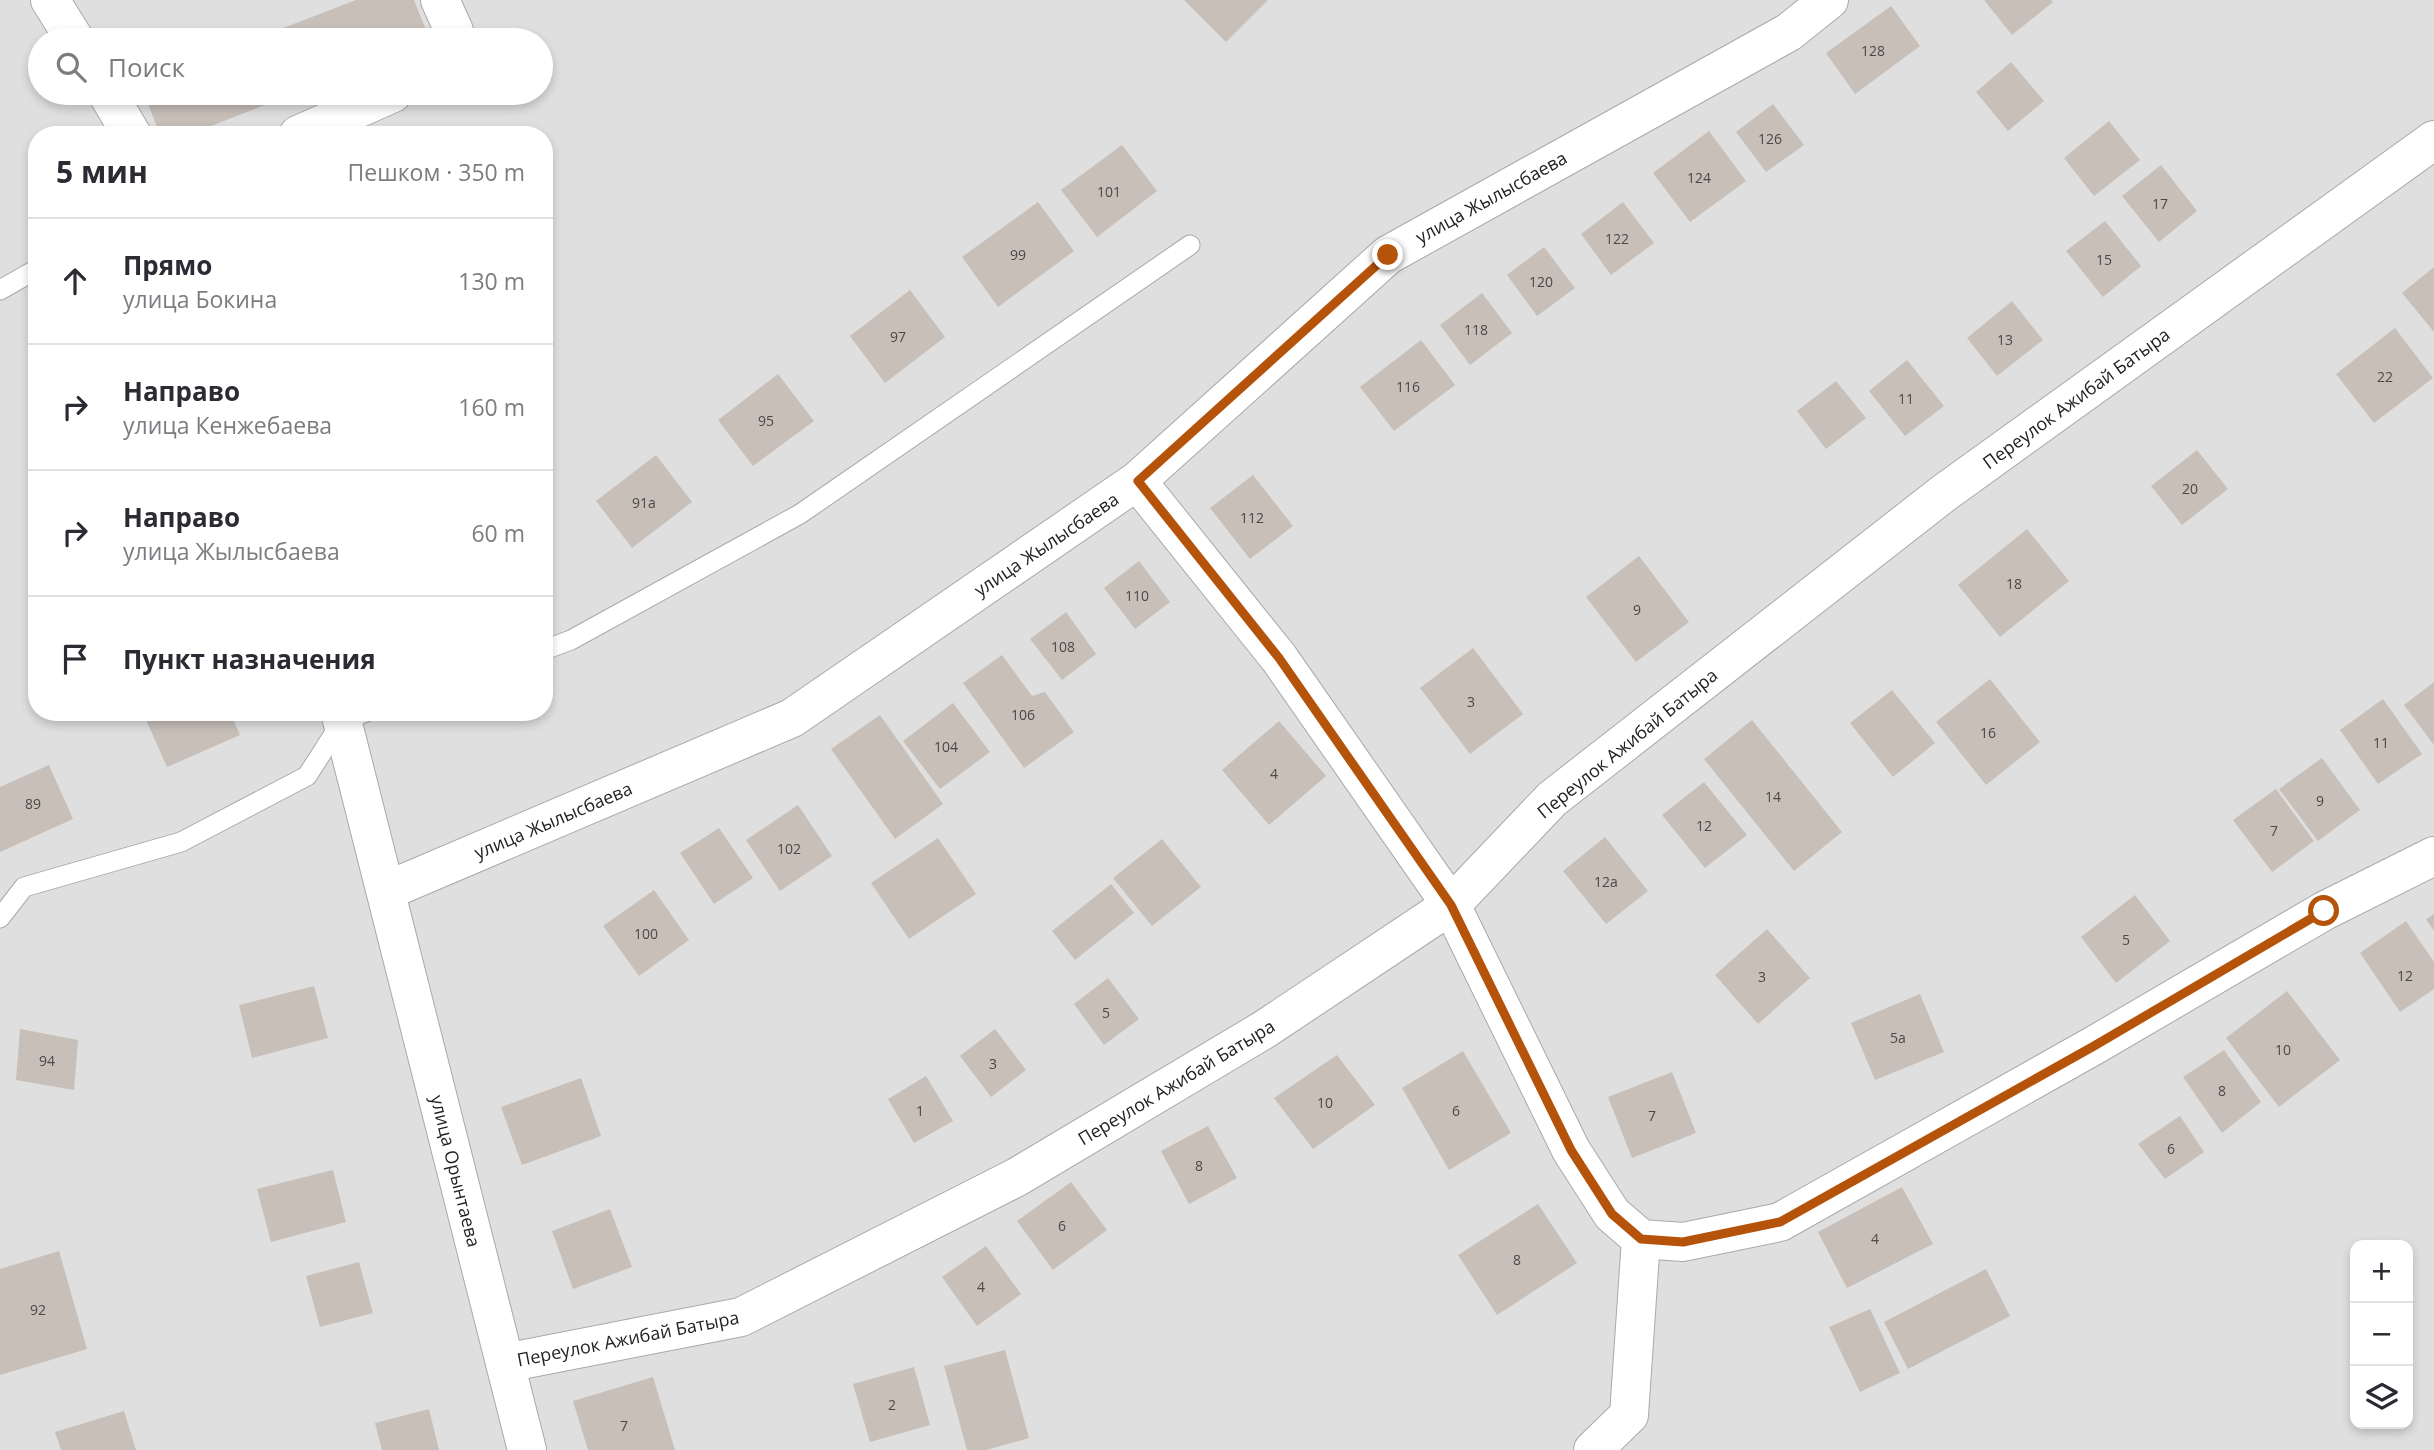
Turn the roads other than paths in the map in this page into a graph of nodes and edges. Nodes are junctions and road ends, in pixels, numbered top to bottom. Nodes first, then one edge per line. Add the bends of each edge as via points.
1 (50, 0) edge
2 (440, 0) edge
3 (1829, 0) edge
4 (68, 28) edge
5 (452, 28) edge
6 (114, 105) edge
7 (366, 105) edge
8 (127, 126) edge
9 (318, 126) edge
10 (2434, 140) edge
11 (1190, 245) dead end
12 (28, 274) edge
13 (0, 290) edge
14 (1138, 481) junction
15 (553, 647) edge
16 (346, 721) edge
17 (351, 721) edge
18 (2434, 856) edge
19 (386, 891) junction
20 (1451, 905) junction
21 (0, 918) edge
22 (1641, 1239) junction
23 (505, 1363) junction
24 (527, 1450) edge
25 (1593, 1450) edge

1 - 4 street
2 - 5 street
3 - 14 street, улица Жылысбаева via 1789,32 1388,255
6 - 8 street
7 - 9 street
10 - 20 street, Переулок Ажибай Батыра via 1944,493 1743,649 1552,799
11 - 15 lane via 800,514
12 - 13 lane
14 - 19 street, улица Жылысбаева via 792,718
14 - 20 street via 1279,658
16 - 21 lane via 307,776 181,842 24,887
17 - 19 street, улица Орынтаева
18 - 22 street via 2324,911 1780,1222 1683,1242
19 - 23 street, улица Орынтаева
20 - 22 street via 1571,1150 1612,1214
20 - 23 street, Переулок Ажибай Батыра via 1265,1030 1017,1177 741,1317
22 - 25 street via 1629,1415
23 - 24 street, улица Орынтаева

